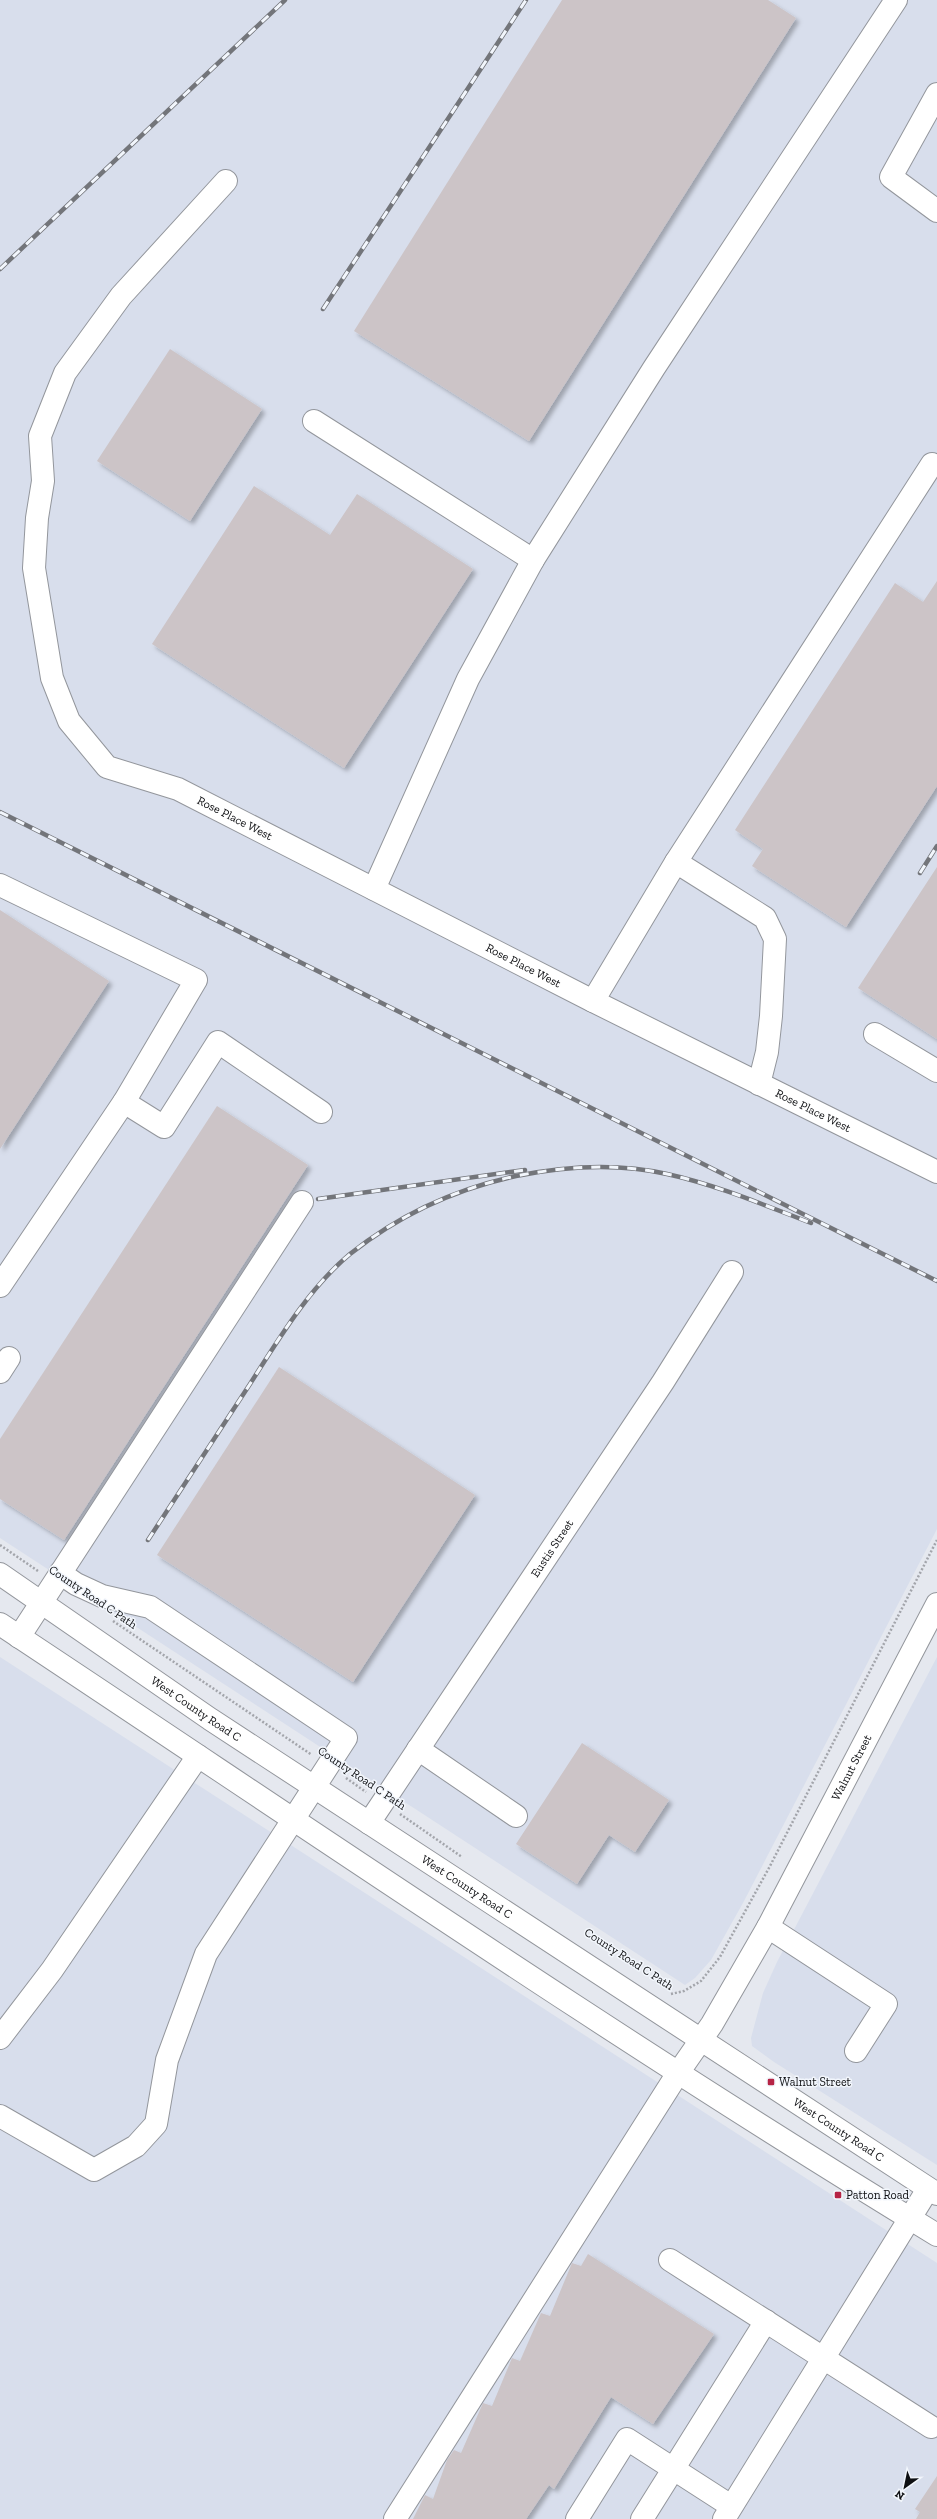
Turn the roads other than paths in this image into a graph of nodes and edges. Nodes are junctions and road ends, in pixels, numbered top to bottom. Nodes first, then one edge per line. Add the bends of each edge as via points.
1 (896, 0) edge
2 (937, 94) edge
3 (226, 181) dead end
4 (937, 211) edge
5 (314, 421) dead end
6 (932, 464) dead end
7 (533, 560) junction
8 (676, 862) junction
9 (0, 884) edge
10 (374, 889) junction
11 (593, 1001) junction
12 (875, 1034) dead end
13 (937, 1071) edge
14 (759, 1084) junction
15 (124, 1102) junction
16 (321, 1112) dead end
17 (937, 1172) edge
18 (302, 1202) dead end
19 (732, 1272) dead end
20 (0, 1286) edge
21 (0, 1574) edge
22 (58, 1578) junction
23 (41, 1603) junction
24 (935, 1611) edge
25 (0, 1624) edge
26 (19, 1637) junction
27 (418, 1749) junction
28 (198, 1756) junction
29 (313, 1787) junction
30 (516, 1816) dead end
31 (294, 1821) junction
32 (369, 1823) junction
33 (768, 1927) junction
34 (0, 2038) edge
35 (700, 2040) junction
36 (856, 2051) dead end
37 (678, 2073) junction
38 (0, 2116) edge
39 (933, 2191) edge
40 (910, 2218) junction
41 (937, 2235) edge
42 (670, 2260) dead end
43 (766, 2321) junction
44 (823, 2358) junction
45 (931, 2427) dead end
46 (674, 2469) junction
47 (728, 2513) edge
48 (395, 2519) edge
49 (577, 2519) edge
50 (642, 2519) edge

1 - 7 street via 654,368
2 - 4 street via 890,177
3 - 10 street, Rose Place West via 121,296 65,373 40,436 43,481 34,568 52,678 69,721 107,767 178,789
5 - 7 street
6 - 8 street
7 - 10 street via 468,679
8 - 11 street
8 - 14 street via 765,918 775,939 770,1022
9 - 15 street via 196,980
10 - 11 street, Rose Place West
11 - 14 street, Rose Place West
12 - 13 street
14 - 17 street, Rose Place West
15 - 16 street via 164,1127 218,1042
15 - 20 street
18 - 22 street
19 - 27 street, Eustis Street via 663,1382
21 - 23 street, West County Road C
22 - 23 street
22 - 29 street via 102,1596 150,1607 346,1738
23 - 26 street
23 - 29 street, West County Road C
24 - 33 street, Walnut Street
25 - 26 street
26 - 28 street
27 - 30 street
27 - 32 street, Eustis Street
28 - 31 street
28 - 34 street via 52,1970
29 - 31 street
29 - 32 street, West County Road C
31 - 37 street
31 - 38 street via 206,1954 167,2060 156,2124 136,2146 94,2170
32 - 35 street, West County Road C
33 - 35 street, Walnut Street
33 - 36 street via 886,2004
35 - 37 street, Walnut Street
35 - 39 street, West County Road C
37 - 40 street
37 - 48 street, Walnut Street
39 - 40 street
40 - 41 street
40 - 44 street
42 - 43 street
43 - 44 street
43 - 46 street
44 - 45 street
44 - 47 street
46 - 47 street
46 - 49 street via 627,2439
46 - 50 street

